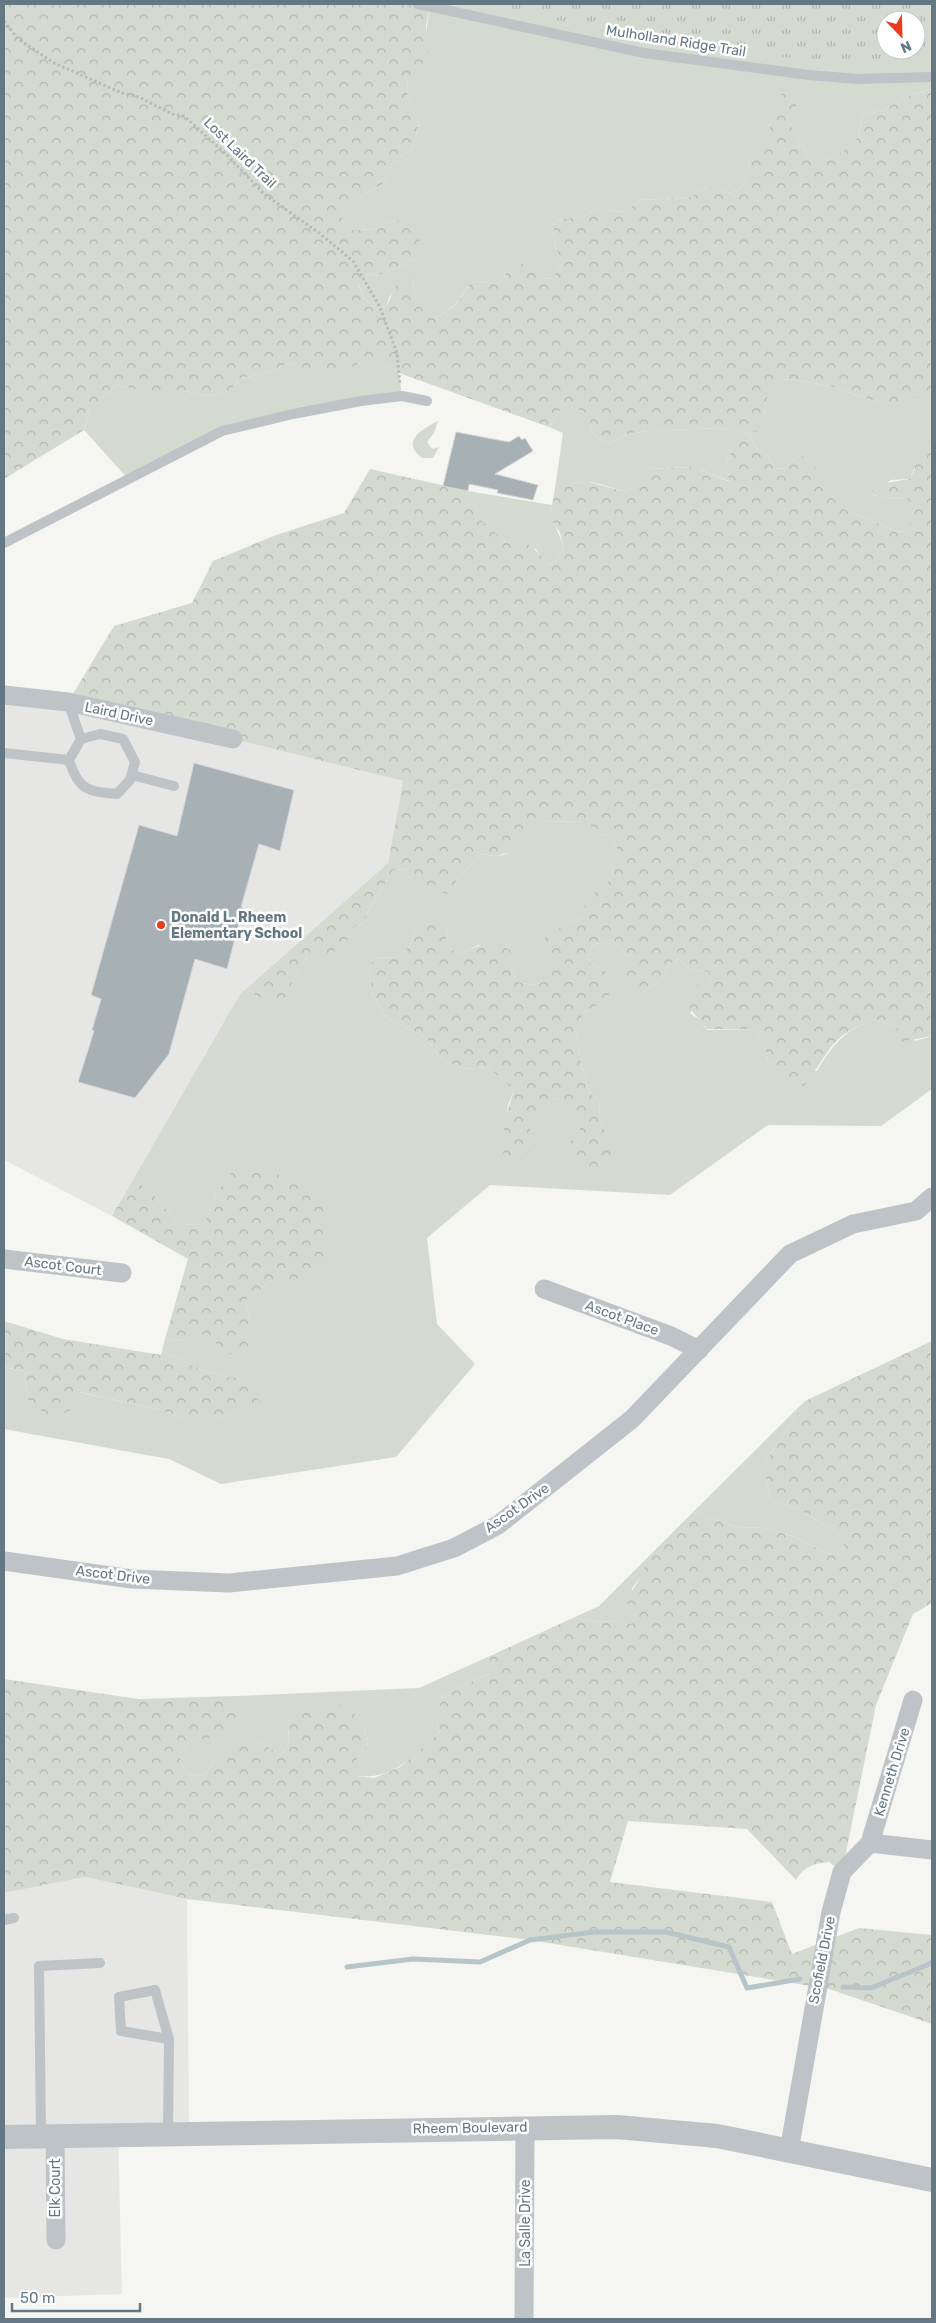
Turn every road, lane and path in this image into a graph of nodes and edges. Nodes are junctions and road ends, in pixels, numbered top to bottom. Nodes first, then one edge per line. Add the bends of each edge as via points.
1 (418, 4) edge
2 (4, 21) edge
3 (932, 77) edge
4 (402, 396) junction
5 (427, 401) dead end
6 (4, 543) edge
7 (4, 695) edge
8 (68, 702) junction
9 (81, 739) junction
10 (234, 739) dead end
11 (4, 753) edge
12 (69, 760) junction
13 (132, 775) junction
14 (174, 786) dead end
15 (932, 1197) edge
16 (4, 1259) edge
17 (122, 1273) dead end
18 (544, 1289) dead end
19 (699, 1350) junction
20 (4, 1561) edge
21 (913, 1700) dead end
22 (870, 1843) junction
23 (932, 1850) edge
24 (100, 1963) dead end
25 (169, 2039) junction
26 (525, 2128) junction
27 (168, 2133) junction
28 (48, 2135) junction
29 (4, 2137) edge
30 (789, 2151) junction
31 (932, 2180) edge
32 (56, 2240) dead end
33 (524, 2319) edge

1 - 3 lane, Mulholland Ridge Trail via 644,53 809,75 858,79
2 - 4 path, Lost Laird Trail via 18,39 54,63 172,114 184,116 264,194 353,262 380,306 397,353
4 - 5 lane
4 - 6 lane via 293,414 222,432
7 - 8 street, Laird Drive
8 - 9 lane
8 - 10 street, Laird Drive
9 - 12 lane
9 - 13 lane via 100,734 123,739 135,762
11 - 12 lane
12 - 13 lane via 75,779 89,792 117,794
13 - 14 lane
15 - 19 street, Ascot Drive via 916,1211 853,1224 790,1254
16 - 17 street, Ascot Court
18 - 19 street, Ascot Place via 671,1336
19 - 20 street, Ascot Drive via 632,1419 498,1525 454,1548 397,1566 229,1583 132,1579
21 - 22 street, Kenneth Drive
22 - 23 street
22 - 30 street, Scofield Drive via 842,1872 831,1912
24 - 28 lane via 39,1966
25 - 25 lane via 155,1990 119,1997 121,2031
25 - 27 lane
26 - 27 street, Rheem Boulevard
26 - 30 street, Rheem Boulevard via 617,2127 717,2136
26 - 33 street, La Salle Drive
27 - 28 street, Rheem Boulevard
28 - 29 street, Rheem Boulevard
28 - 32 street, Elk Court
30 - 31 street, Rheem Boulevard

